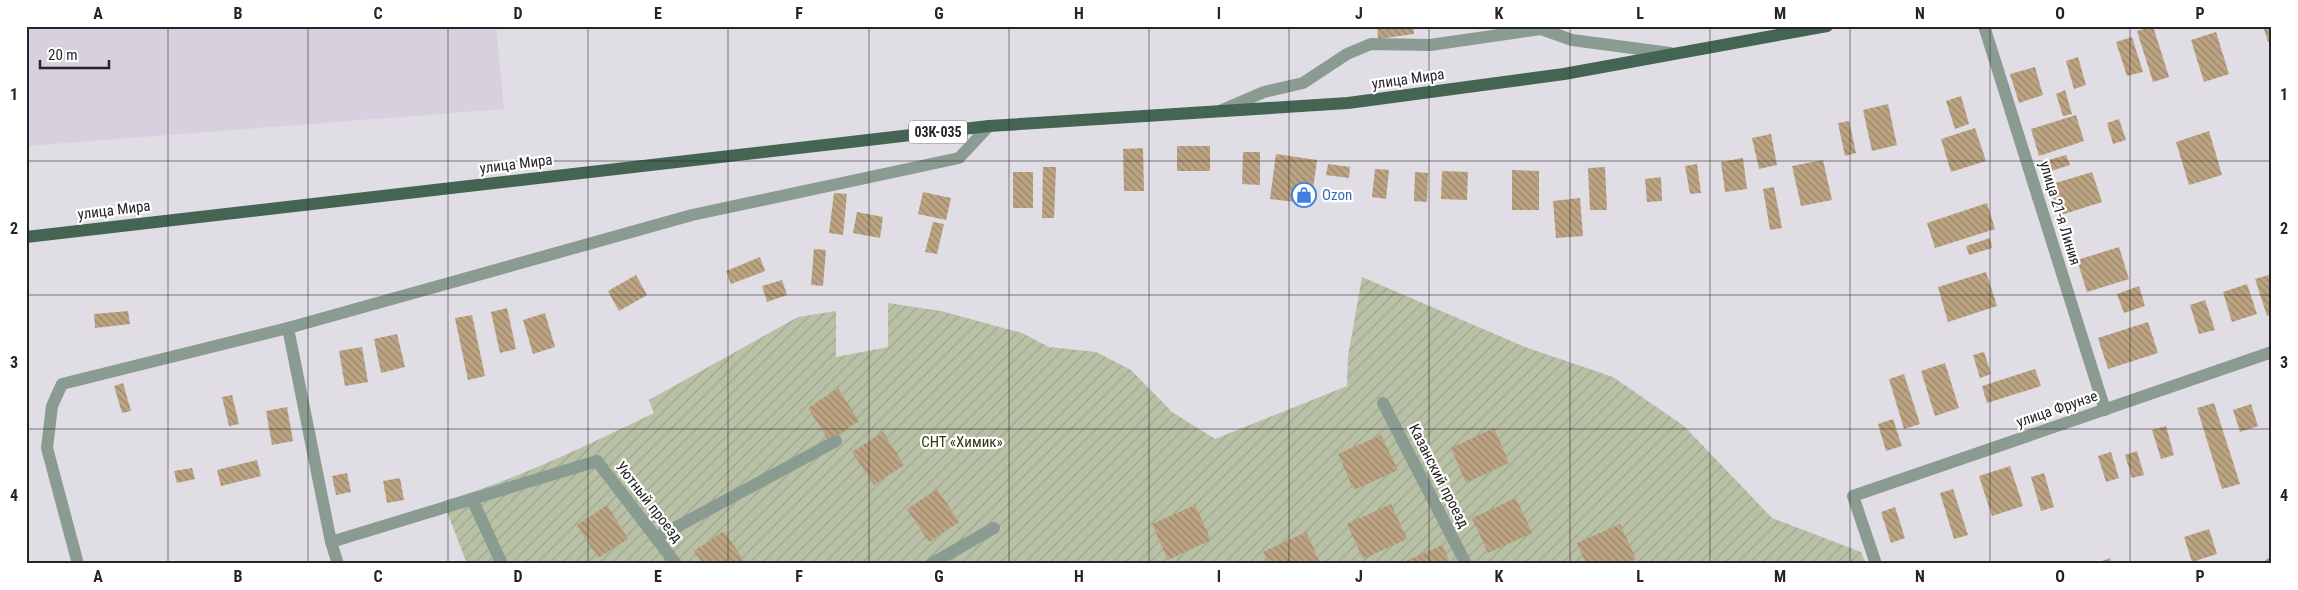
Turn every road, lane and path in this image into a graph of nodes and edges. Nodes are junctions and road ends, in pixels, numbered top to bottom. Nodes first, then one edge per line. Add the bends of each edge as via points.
1 (1827, 26) edge
2 (1984, 26) edge
3 (1675, 54) junction
4 (1222, 110) junction
5 (988, 126) junction
6 (26, 237) edge
7 (288, 328) junction
8 (2272, 352) edge
9 (1383, 404) dead end
10 (2105, 410) junction
11 (836, 441) dead end
12 (472, 499) junction
13 (994, 528) dead end
14 (656, 538) junction
15 (331, 542) junction
16 (78, 564) edge
17 (338, 564) edge
18 (502, 564) edge
19 (676, 564) edge
20 (931, 564) edge
21 (1466, 564) edge
22 (1876, 564) edge

1 - 3 main road, улица Мира / 03К-035
2 - 10 street, улица 21-я Линия
3 - 4 main road, улица Мира / 03К-035 via 1564,74 1348,103
3 - 4 street via 1572,40 1541,29 1430,45 1371,44 1347,54 1303,83 1264,92
4 - 5 main road, улица Мира / 03К-035
5 - 6 main road, улица Мира / 03К-035
5 - 7 street via 959,158 692,215
7 - 15 street
7 - 16 street via 62,384 52,406 47,448
8 - 10 street, улица Фрунзе
9 - 21 street, Казанский проезд
10 - 22 street, улица Фрунзе via 1853,496
11 - 14 street
12 - 14 street, Уютный проезд via 596,461
12 - 15 street
12 - 18 street
13 - 20 street
14 - 19 street, Уютный проезд
15 - 17 street

